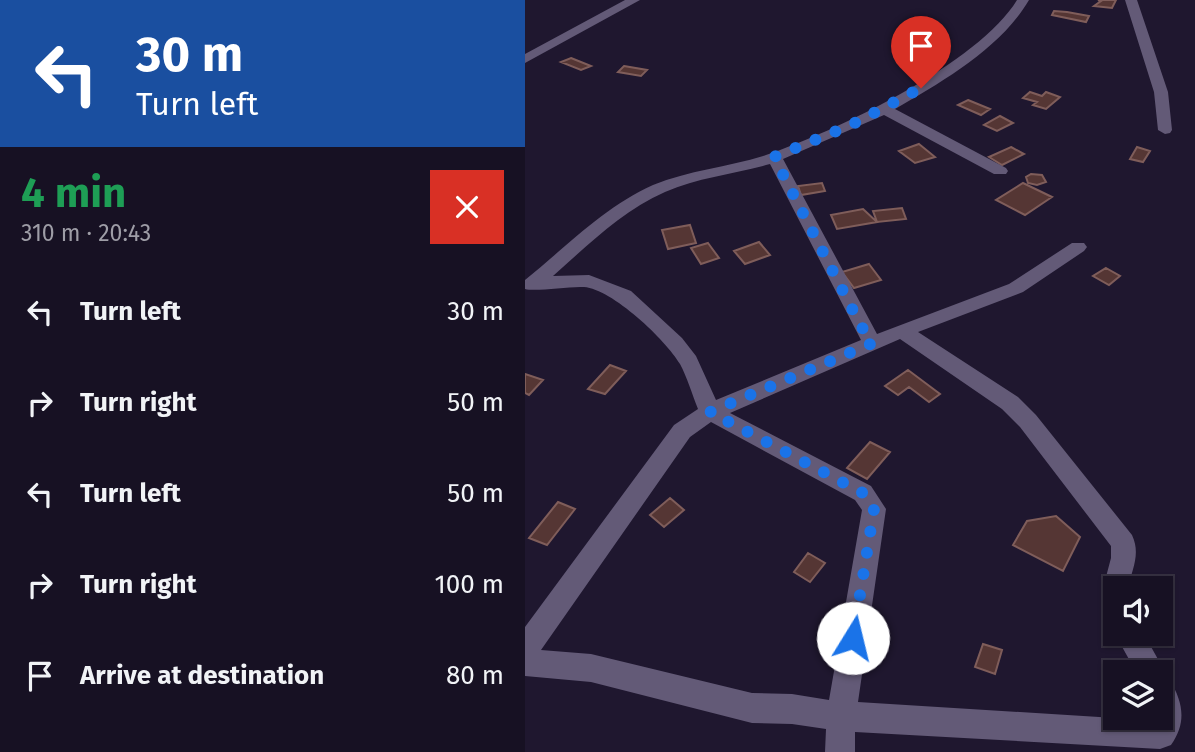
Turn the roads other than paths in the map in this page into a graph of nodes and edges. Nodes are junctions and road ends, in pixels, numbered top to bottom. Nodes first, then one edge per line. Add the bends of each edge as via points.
1 (634, 0) edge
2 (1023, 0) edge
3 (1131, 0) edge
4 (525, 59) edge
5 (884, 109) junction
6 (1165, 130) dead end
7 (774, 157) junction
8 (1000, 171) dead end
9 (1078, 247) dead end
10 (530, 286) edge
11 (902, 331) junction
12 (873, 343) junction
13 (710, 412) junction
14 (1118, 576) edge
15 (525, 650) edge
16 (525, 662) edge
17 (841, 716) junction
18 (1163, 730) edge
19 (840, 752) edge

1 - 4 street
2 - 5 street via 1016,13 965,58
3 - 6 street via 1161,92
5 - 7 street
5 - 8 street
7 - 10 street via 682,179 643,196
7 - 12 street
9 - 11 street via 1016,288
10 - 13 street via 589,281 624,295 689,360
11 - 12 street
11 - 14 street via 1010,403 1028,421 1123,543 1125,557
12 - 13 street
13 - 15 street via 682,431
13 - 17 street via 863,493 874,509
16 - 17 street via 591,668 753,708
17 - 18 street via 1160,734
17 - 19 street

